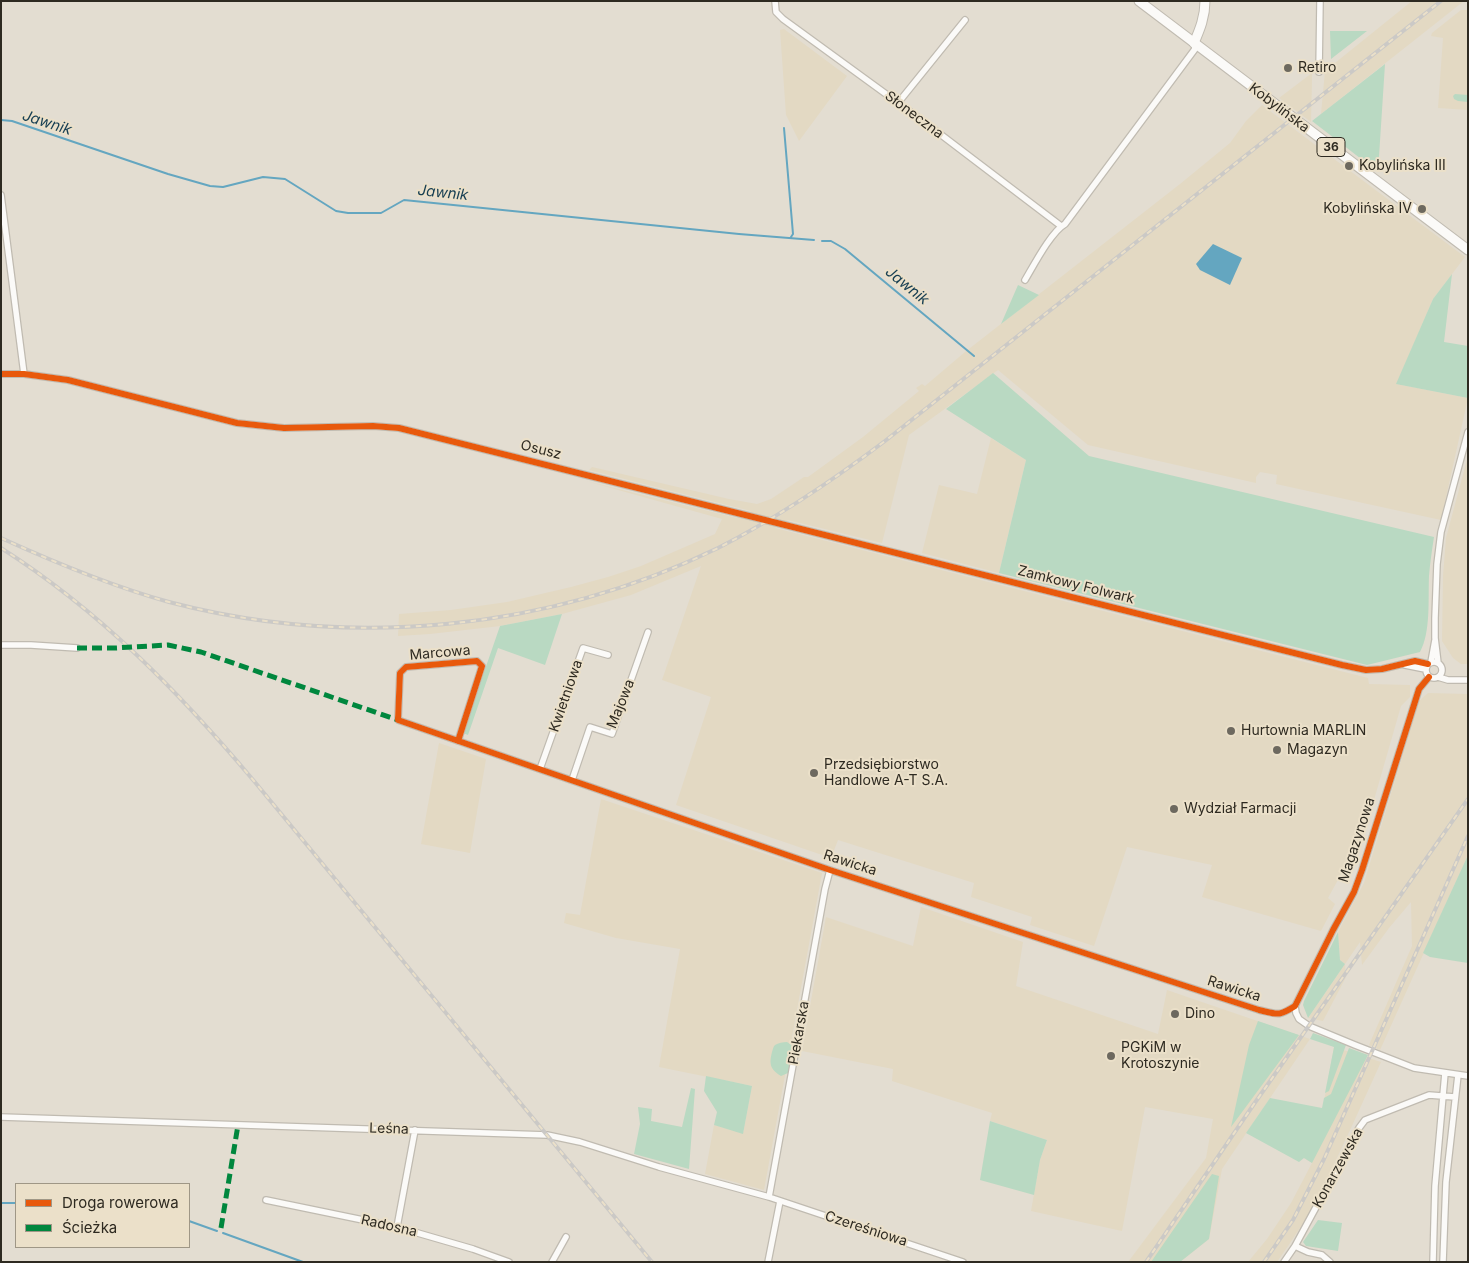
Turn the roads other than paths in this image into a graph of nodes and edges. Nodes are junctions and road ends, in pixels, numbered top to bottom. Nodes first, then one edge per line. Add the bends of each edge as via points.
1 (775, 1) edge
2 (1138, 1) edge
3 (1205, 1) edge
4 (1320, 1) edge
5 (965, 20) dead end
6 (1194, 43) junction
7 (1319, 72) dead end
8 (898, 103) junction
9 (1, 195) edge
10 (1061, 226) junction
11 (1468, 250) edge
12 (1026, 280) dead end
13 (1, 374) edge
14 (24, 374) junction
15 (1468, 432) edge
16 (746, 515) joint
17 (648, 632) dead end
18 (1435, 638) junction
19 (1, 645) edge
20 (77, 648) dead end
21 (608, 655) dead end
22 (1438, 663) junction
23 (1428, 665) junction
24 (1442, 671) junction
25 (1429, 677) junction
26 (1438, 677) junction
27 (1458, 680) junction
28 (1468, 680) edge
29 (398, 720) joint
30 (458, 741) junction
31 (540, 769) junction
32 (572, 780) junction
33 (830, 870) junction
34 (1295, 1006) junction
35 (1445, 1073) junction
36 (1458, 1075) junction
37 (1468, 1076) edge
38 (1443, 1096) junction
39 (1455, 1097) junction
40 (1, 1117) edge
41 (415, 1130) junction
42 (1435, 1186) junction
43 (1446, 1186) junction
44 (769, 1197) junction
45 (266, 1200) dead end
46 (780, 1201) junction
47 (397, 1227) junction
48 (566, 1237) dead end
49 (1295, 1246) junction
50 (509, 1262) edge
51 (552, 1262) edge
52 (768, 1262) edge
53 (963, 1262) edge
54 (1284, 1262) edge
55 (1330, 1262) edge
56 (1433, 1262) edge
57 (1443, 1262) edge

1 - 8 street, Słoneczna via 778,16
2 - 6 main road, Kobylińska / 36
3 - 6 main road via 1202,25
4 - 7 street
5 - 8 street
6 - 10 street via 1195,49
6 - 11 main road, Kobylińska / 36
8 - 10 street, Słoneczna
9 - 14 street
10 - 12 street
13 - 14 street, Osusz
14 - 16 street, Osusz via 68,380 228,422 279,428 399,428
15 - 18 street via 1438,549
16 - 23 street, Zamkowy Folwark via 1342,665 1366,670 1415,661
17 - 32 street, Majowa via 612,734 590,727
18 - 22 street
18 - 23 street
19 - 20 street
21 - 31 street, Kwietniowa via 583,648
22 - 23 street
22 - 24 street
23 - 25 street via 1425,672
24 - 26 street
24 - 27 street
25 - 26 street
25 - 34 street, Magazynowa via 1419,690 1354,892
26 - 27 street
27 - 28 street
29 - 30 street, Rawicka
29 - 30 street, Marcowa via 400,673 406,667 477,661 482,666
30 - 31 street, Rawicka
31 - 32 street, Rawicka
32 - 33 street, Rawicka
33 - 34 street, Rawicka via 1259,1010 1284,1014
33 - 44 street, Piekarska
34 - 35 street via 1299,1019 1309,1026 1399,1062
35 - 36 street
35 - 38 street
36 - 37 street
36 - 39 street
38 - 39 street, Konarzewska
38 - 42 street
38 - 49 street, Konarzewska via 1429,1096 1365,1120
39 - 43 street
40 - 41 street, Leśna
41 - 44 street, Leśna via 547,1135
41 - 47 street
42 - 43 street
42 - 56 street
43 - 57 street
44 - 46 street, Czereśniowa
45 - 47 street, Radosna
46 - 52 street
46 - 53 street, Czereśniowa
47 - 50 street, Radosna
48 - 51 street
49 - 54 street, Konarzewska
49 - 55 street via 1322,1255

